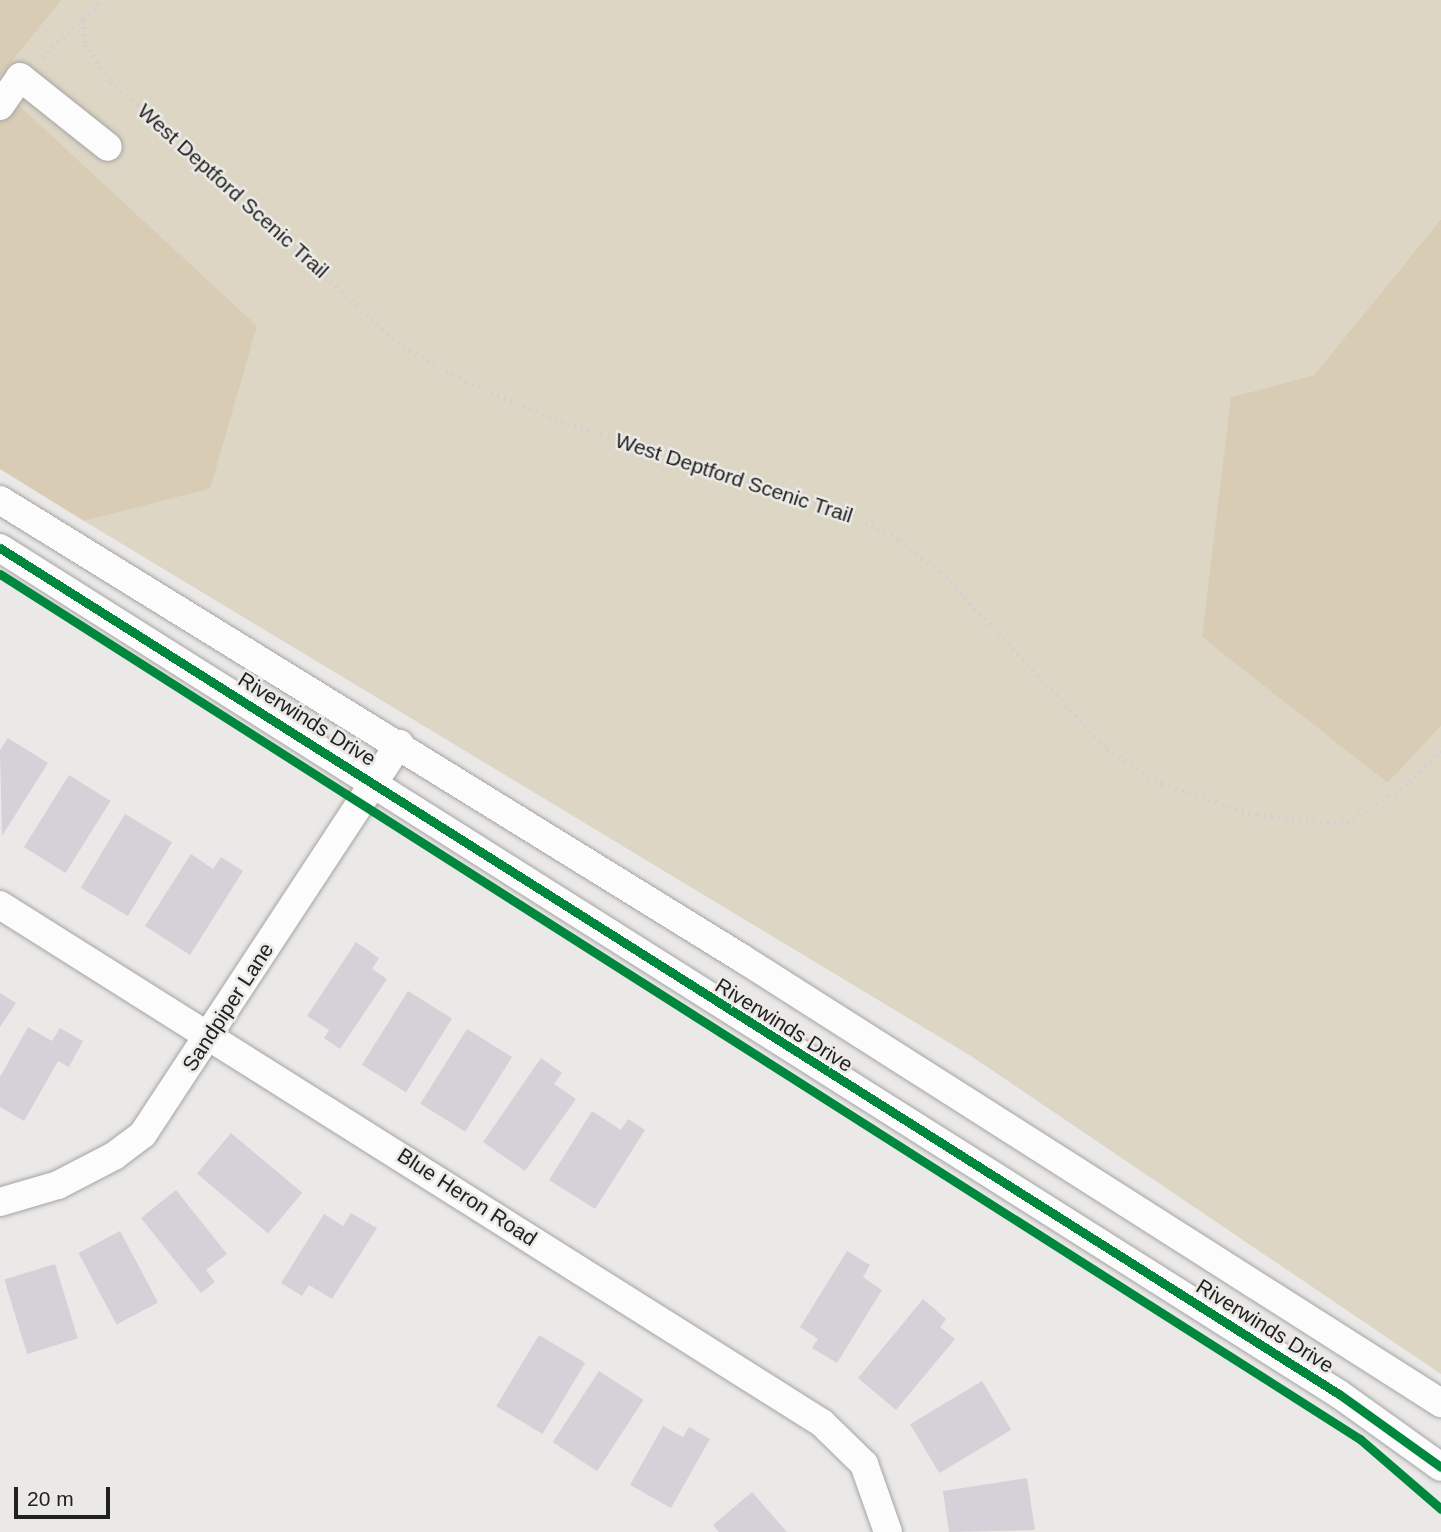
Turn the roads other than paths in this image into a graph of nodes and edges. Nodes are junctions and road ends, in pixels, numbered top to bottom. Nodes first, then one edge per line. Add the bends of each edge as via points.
1 (0, 106) edge
2 (108, 147) dead end
3 (0, 500) edge
4 (0, 548) edge
5 (400, 744) junction
6 (375, 782) junction
7 (0, 905) edge
8 (211, 1034) junction
9 (0, 1202) edge
10 (1441, 1403) edge
11 (1441, 1467) edge
12 (888, 1532) edge

1 - 2 street via 20,77
3 - 5 street, Riverwinds Drive
4 - 6 street, Riverwinds Drive
5 - 6 street, Sandpiper Lane
5 - 10 street, Riverwinds Drive
6 - 8 street, Sandpiper Lane
6 - 11 street, Riverwinds Drive via 789,1050 1328,1387
7 - 8 street, Blue Heron Road
8 - 9 street, Sandpiper Lane via 143,1134 114,1156 58,1185
8 - 12 street, Blue Heron Road via 822,1423 864,1464

